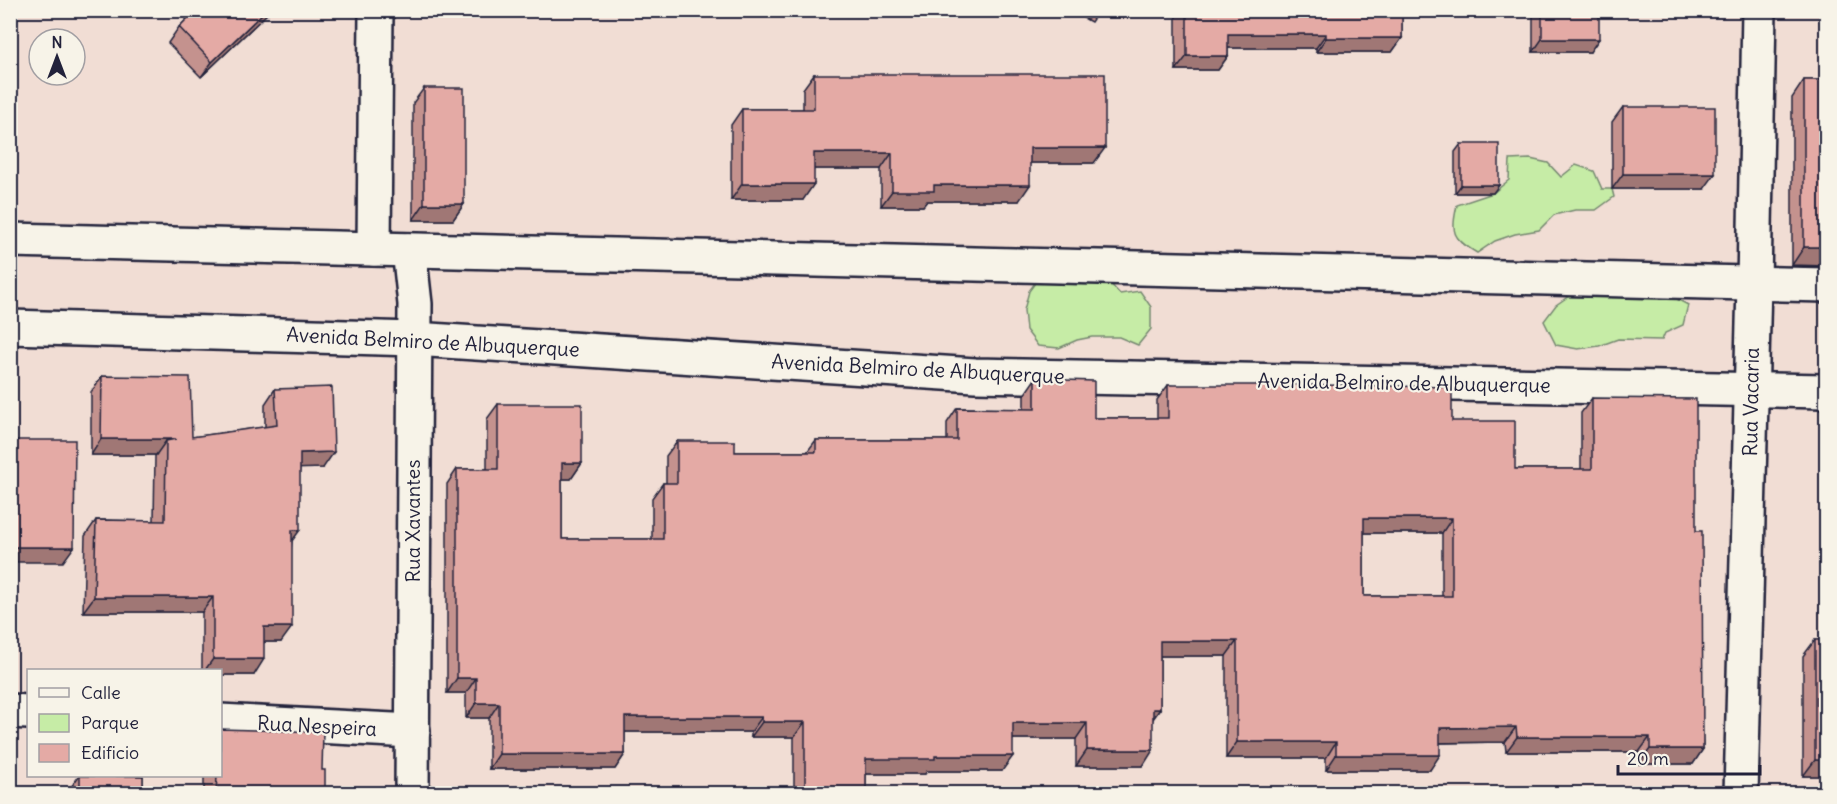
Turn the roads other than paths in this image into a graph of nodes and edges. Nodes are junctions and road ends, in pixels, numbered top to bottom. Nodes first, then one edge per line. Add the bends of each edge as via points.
1 (376, 10) edge
2 (1759, 10) edge
3 (10, 240) edge
4 (374, 249) junction
5 (409, 250) junction
6 (1754, 284) junction
7 (1827, 285) edge
8 (10, 327) edge
9 (414, 339) junction
10 (1752, 389) junction
11 (1827, 391) edge
12 (10, 711) edge
13 (27, 712) edge
14 (222, 721) edge
15 (413, 731) junction
16 (412, 794) edge
17 (1741, 794) edge

1 - 4 main road
2 - 6 main road, Rua Vacaria
3 - 4 main road
4 - 5 main road
5 - 6 main road
5 - 9 main road, Rua Xavantes
6 - 7 main road
6 - 10 main road, Rua Vacaria
8 - 9 main road, Avenida Belmiro de Albuquerque
9 - 10 main road, Avenida Belmiro de Albuquerque via 975,375
9 - 15 main road, Rua Xavantes
10 - 11 main road, Avenida Belmiro de Albuquerque
10 - 17 main road, Rua Vacaria
12 - 13 main road
14 - 15 main road, Rua Nespeira
15 - 16 main road, Rua Xavantes

